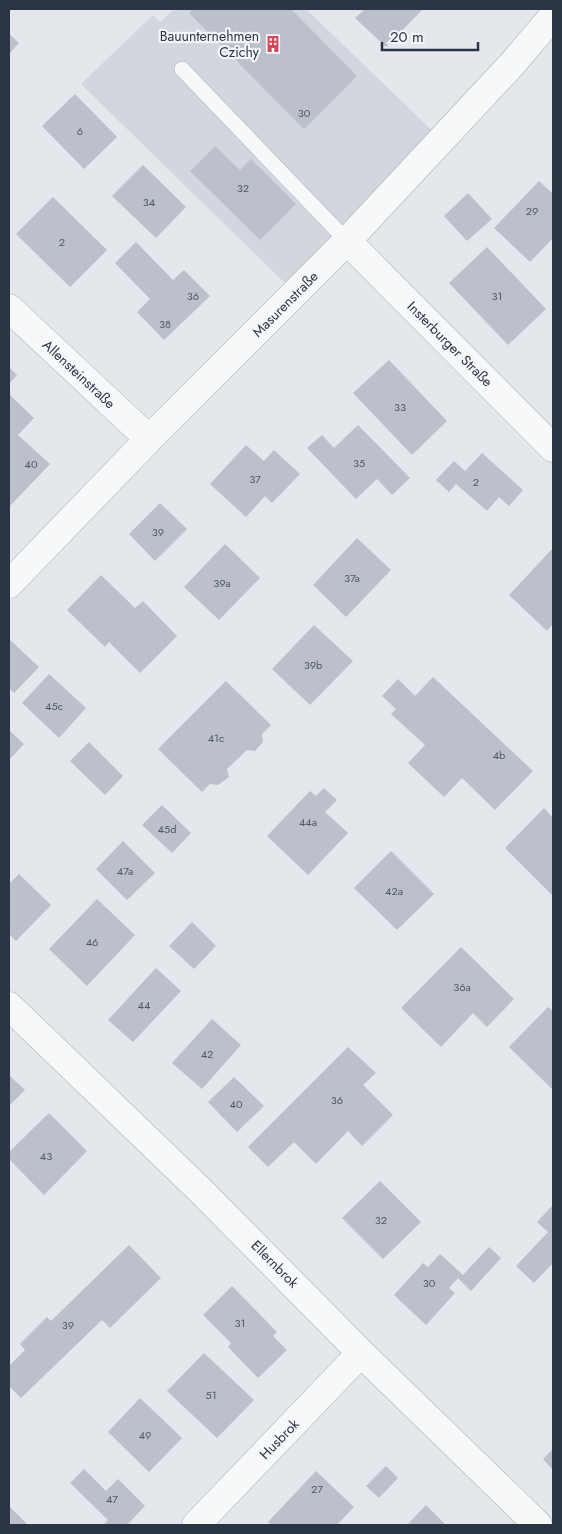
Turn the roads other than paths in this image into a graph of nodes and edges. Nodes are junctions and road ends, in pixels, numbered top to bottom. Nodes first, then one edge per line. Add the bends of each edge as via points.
1 (553, 16) edge
2 (182, 70) dead end
3 (347, 241) junction
4 (9, 308) edge
5 (149, 440) junction
6 (553, 448) edge
7 (9, 584) edge
8 (9, 1006) edge
9 (362, 1353) junction
10 (196, 1525) edge
11 (538, 1525) edge

1 - 3 street, Masurenstraße
2 - 3 lane
3 - 5 street, Masurenstraße
3 - 6 street, Insterburger Straße
4 - 5 street, Allensteinstraße
5 - 7 street, Masurenstraße
8 - 9 street, Ellernbrok via 201,1191
9 - 10 street, Husbrok
9 - 11 street, Ellernbrok

